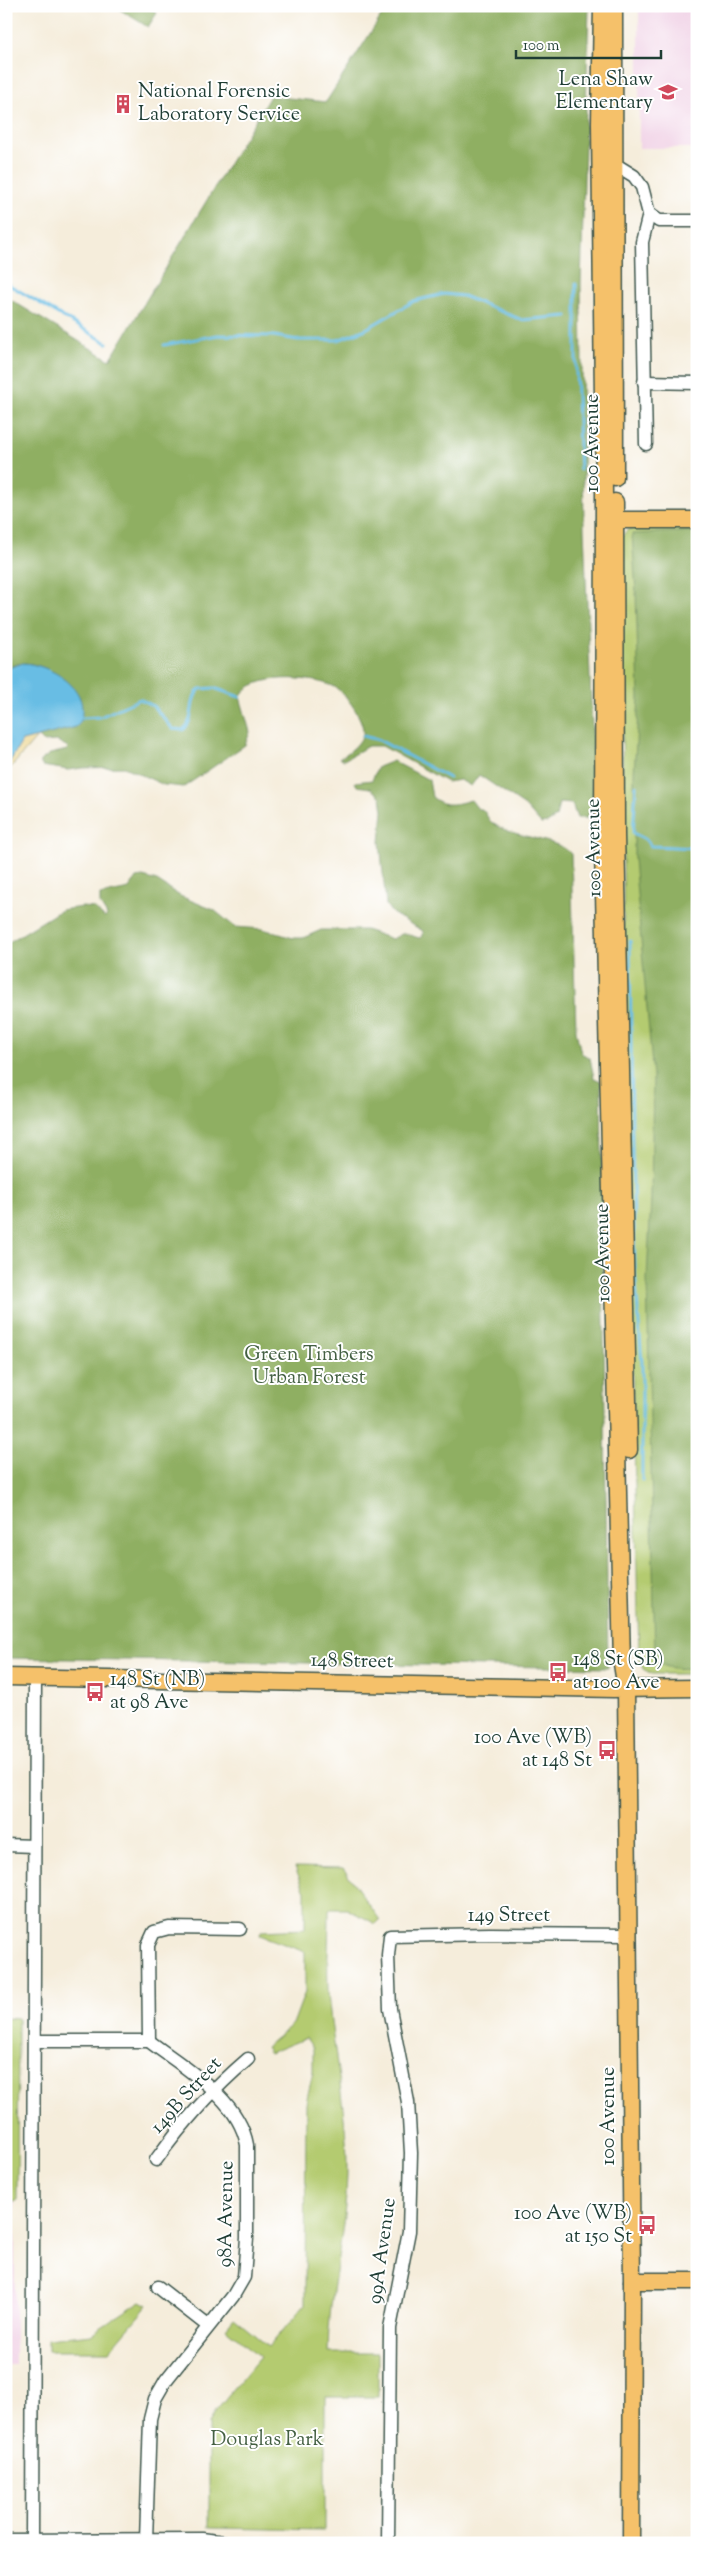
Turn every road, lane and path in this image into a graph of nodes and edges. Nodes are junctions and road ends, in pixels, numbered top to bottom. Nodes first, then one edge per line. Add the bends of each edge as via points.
1 (602, 6) edge
2 (614, 6) edge
3 (607, 167) junction
4 (613, 185) junction
5 (640, 185) junction
6 (649, 214) junction
7 (697, 221) edge
8 (644, 382) junction
9 (697, 382) edge
10 (646, 444) dead end
11 (609, 520) junction
12 (697, 520) edge
13 (6, 1677) edge
14 (35, 1677) junction
15 (697, 1688) edge
16 (626, 1689) junction
17 (6, 1845) edge
18 (34, 1846) junction
19 (240, 1929) dead end
20 (628, 1935) junction
21 (390, 1936) joint
22 (149, 2040) junction
23 (34, 2041) junction
24 (248, 2058) dead end
25 (213, 2090) junction
26 (156, 2160) dead end
27 (632, 2281) junction
28 (697, 2281) edge
29 (158, 2287) dead end
30 (208, 2326) junction
31 (6, 2540) edge
32 (146, 2540) junction
33 (32, 2542) edge
34 (230, 2543) edge
35 (388, 2543) edge
36 (631, 2543) edge

1 - 3 main road, 100 Avenue
2 - 3 main road, 100 Avenue
3 - 4 main road, 100 Avenue
3 - 5 street via 634,176
3 - 11 main road, 100 Avenue
4 - 5 street
4 - 11 main road, 100 Avenue
5 - 6 street
6 - 7 street via 659,220
6 - 8 street via 642,242
8 - 9 street
8 - 10 street
11 - 12 main road
11 - 16 main road, 100 Avenue via 633,1664
13 - 14 main road, 148 Street
14 - 16 main road, 148 Street
14 - 18 street
15 - 16 main road, 148 Street
16 - 20 main road, 100 Avenue
17 - 18 street
18 - 23 street
19 - 22 street via 168,1928 154,1932 148,1945
20 - 21 street, 149 Street
20 - 27 main road, 100 Avenue
21 - 35 street, 99A Avenue via 390,2009 408,2102 411,2153 409,2232 390,2328
22 - 23 street
22 - 25 street, 98A Avenue
23 - 33 street
24 - 25 street, 149B Street
25 - 26 street, 149B Street via 177,2130
25 - 30 street, 98A Avenue via 238,2119 244,2132 247,2145 248,2238 244,2277
27 - 28 main road
27 - 36 main road, 100 Avenue
29 - 30 street
30 - 32 street, 98A Avenue via 155,2399 150,2419
31 - 33 street
32 - 33 street
32 - 34 street via 202,2539

